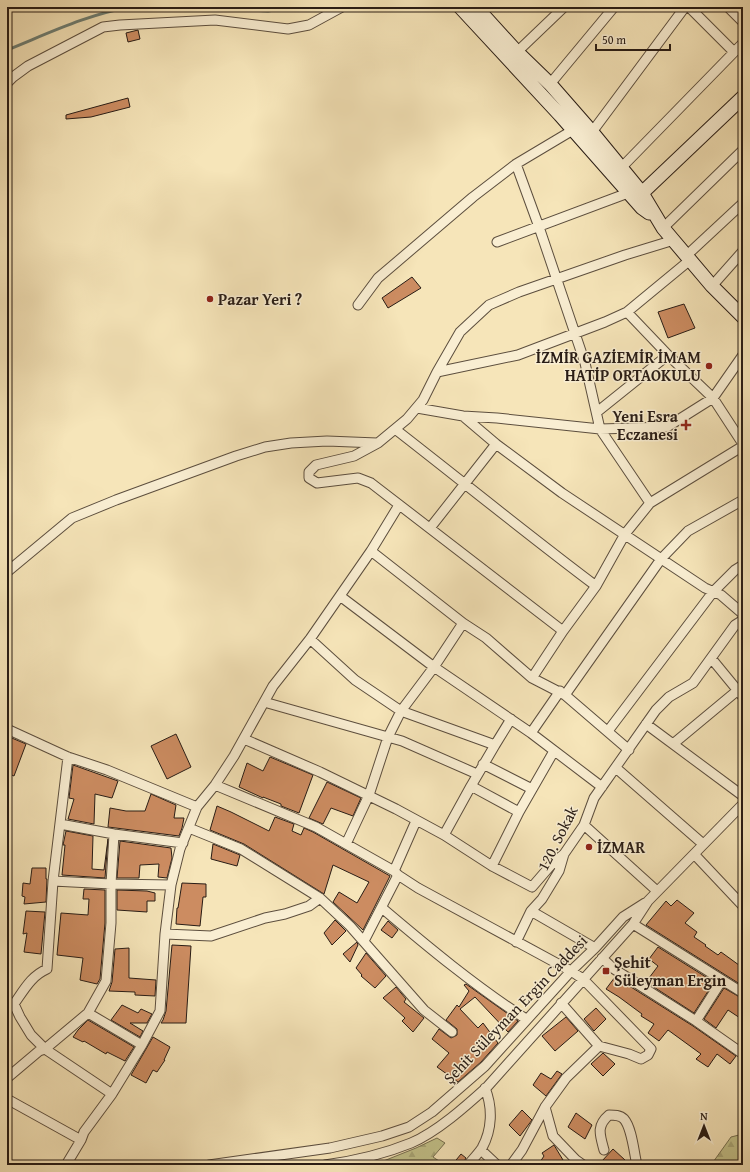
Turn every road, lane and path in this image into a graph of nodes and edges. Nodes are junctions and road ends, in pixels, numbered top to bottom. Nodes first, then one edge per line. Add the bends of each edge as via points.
1 (342, 7) edge
2 (460, 7) edge
3 (476, 7) edge
4 (564, 7) edge
5 (614, 7) edge
6 (685, 7) edge
7 (689, 7) edge
8 (728, 7) edge
9 (743, 22) edge
10 (743, 43) edge
11 (733, 51) junction
12 (517, 52) junction
13 (7, 83) edge
14 (550, 84) junction
15 (743, 97) edge
16 (573, 130) junction
17 (592, 132) junction
18 (743, 150) edge
19 (516, 164) junction
20 (620, 168) junction
21 (628, 193) junction
22 (642, 193) junction
23 (743, 203) edge
24 (660, 223) junction
25 (539, 227) junction
26 (674, 240) junction
27 (497, 242) dead end
28 (743, 251) edge
29 (688, 258) junction
30 (556, 279) junction
31 (712, 286) junction
32 (358, 304) dead end
33 (627, 312) junction
34 (742, 314) edge
35 (575, 334) junction
36 (668, 355) junction
37 (743, 355) edge
38 (437, 372) junction
39 (713, 398) junction
40 (417, 408) junction
41 (597, 412) junction
42 (462, 416) junction
43 (395, 429) junction
44 (600, 429) junction
45 (378, 443) junction
46 (496, 444) junction
47 (743, 445) edge
48 (465, 483) junction
49 (743, 500) edge
50 (650, 502) junction
51 (399, 505) junction
52 (430, 528) junction
53 (625, 534) junction
54 (371, 551) junction
55 (662, 559) junction
56 (743, 566) edge
57 (7, 572) edge
58 (596, 586) junction
59 (713, 592) junction
60 (340, 596) junction
61 (743, 614) edge
62 (743, 620) edge
63 (463, 623) junction
64 (563, 631) junction
65 (310, 639) junction
66 (711, 658) junction
67 (434, 667) junction
68 (532, 678) junction
69 (562, 693) junction
70 (740, 694) edge
71 (264, 702) junction
72 (401, 711) junction
73 (511, 719) junction
74 (646, 724) junction
75 (7, 729) edge
76 (608, 731) junction
77 (531, 733) junction
78 (388, 737) junction
79 (244, 739) junction
80 (673, 744) junction
81 (495, 745) junction
82 (628, 750) junction
83 (554, 751) junction
84 (68, 757) junction
85 (483, 764) junction
86 (616, 768) junction
87 (477, 774) junction
88 (215, 785) junction
89 (471, 786) junction
90 (602, 787) junction
91 (532, 789) junction
92 (369, 795) junction
93 (743, 796) edge
94 (743, 804) edge
95 (197, 807) junction
96 (519, 812) junction
97 (416, 821) junction
98 (60, 824) junction
99 (584, 825) junction
100 (189, 828) junction
101 (114, 834) junction
102 (444, 835) junction
103 (183, 843) junction
104 (346, 844) junction
105 (703, 844) junction
106 (564, 854) junction
107 (694, 854) junction
108 (492, 866) junction
109 (396, 873) junction
110 (53, 881) junction
111 (111, 884) junction
112 (171, 885) junction
113 (657, 891) junction
114 (320, 898) junction
115 (648, 901) junction
116 (743, 906) edge
117 (382, 908) junction
118 (531, 911) junction
119 (633, 924) junction
120 (165, 934) junction
121 (364, 941) junction
122 (516, 942) junction
123 (595, 948) junction
124 (602, 958) junction
125 (571, 971) junction
126 (583, 979) junction
127 (722, 980) junction
128 (743, 993) edge
129 (561, 1003) junction
130 (88, 1013) junction
131 (526, 1019) junction
132 (696, 1021) junction
133 (452, 1032) dead end
134 (142, 1045) junction
135 (599, 1046) junction
136 (46, 1049) junction
137 (743, 1054) edge
138 (7, 1078) edge
139 (485, 1088) junction
140 (112, 1094) junction
141 (7, 1099) edge
142 (545, 1106) junction
143 (81, 1140) junction
144 (481, 1150) junction
145 (604, 1150) dead end
146 (66, 1165) edge
147 (209, 1165) edge
148 (325, 1165) edge
149 (468, 1165) edge
150 (497, 1165) edge
151 (510, 1165) edge
152 (583, 1165) edge
153 (637, 1165) edge

1 - 13 street via 309,26 288,29 215,20 103,27 28,66
2 - 16 main road
3 - 12 main road
4 - 12 street
5 - 14 street
6 - 17 street
7 - 11 street
8 - 9 street
10 - 11 street
11 - 20 street
12 - 14 main road
14 - 17 main road
15 - 22 main road
16 - 19 street
16 - 21 main road
17 - 20 main road
18 - 24 street
19 - 25 street
19 - 32 street via 378,278
20 - 22 main road
21 - 24 main road
21 - 25 street
22 - 24 main road
23 - 29 street
24 - 26 main road
25 - 27 street
25 - 30 street
26 - 29 main road
26 - 30 street
28 - 31 street
29 - 31 main road
29 - 33 street
30 - 35 street
30 - 38 street via 490,304 460,332
31 - 34 main road
33 - 35 street
33 - 36 street
35 - 38 street via 518,355
35 - 41 street
36 - 39 street
36 - 41 street
37 - 39 street
38 - 40 street
39 - 44 street via 667,427
39 - 47 street
40 - 42 street
40 - 43 street
41 - 44 street
42 - 44 street
42 - 46 street
43 - 45 street
43 - 48 street
44 - 50 street
45 - 51 street via 354,456 316,465 309,472 310,478 317,483 358,478 371,483
45 - 57 street via 291,442 236,456 72,518
46 - 48 street
46 - 53 street via 562,493
47 - 50 street
48 - 52 street
48 - 58 street
49 - 55 street via 688,531
50 - 53 street
51 - 52 street
51 - 54 street
52 - 64 street
53 - 55 street
53 - 58 street
54 - 60 street
54 - 63 street
55 - 59 street
55 - 69 street
56 - 59 street via 735,570
58 - 64 street
59 - 61 street via 721,595
59 - 76 street
60 - 65 street
60 - 67 street
62 - 66 street, 120. Sokak via 734,625
63 - 67 street
63 - 68 street via 486,638
64 - 68 street
65 - 71 street via 273,686
65 - 72 street via 355,680
66 - 70 street
66 - 74 street, 120. Sokak via 693,683 669,697
67 - 72 street
67 - 73 street
68 - 69 street
69 - 76 street
69 - 77 street
70 - 80 street
71 - 78 street
71 - 79 street
72 - 78 street
72 - 81 street
73 - 77 street
73 - 81 street
74 - 80 street
74 - 82 street, 120. Sokak
75 - 84 street
76 - 82 street
77 - 83 street
78 - 87 street
78 - 92 street
79 - 88 street
79 - 92 street
80 - 93 street
81 - 85 street
82 - 86 street, 120. Sokak
83 - 90 street
83 - 91 street
84 - 95 street via 108,770
84 - 98 street
85 - 87 street
85 - 91 street
86 - 90 street, 120. Sokak
86 - 105 street
87 - 89 street
88 - 95 street
88 - 104 street via 316,827
89 - 96 street
89 - 102 street
90 - 99 street, 120. Sokak via 594,798
91 - 96 street
92 - 97 street
92 - 104 street
94 - 105 street, Şehit Süleyman Ergin Caddesi
95 - 100 street
96 - 108 street
97 - 102 street
97 - 109 street
98 - 101 street
98 - 110 street
99 - 106 street, 120. Sokak
99 - 113 street
100 - 103 street
100 - 114 street via 241,849
101 - 103 street
101 - 111 street
102 - 108 street
103 - 112 street
104 - 109 street
105 - 107 street, Şehit Süleyman Ergin Caddesi
106 - 108 street via 532,887
106 - 118 street, 120. Sokak via 559,870 542,899
107 - 113 street, Şehit Süleyman Ergin Caddesi
107 - 116 street
109 - 117 street
109 - 122 street via 418,888
110 - 111 street
110 - 136 street via 47,968 31,980 14,1004 31,1035
111 - 112 street
111 - 130 street via 111,923 106,981
112 - 120 street
113 - 115 street, Şehit Süleyman Ergin Caddesi
114 - 120 street via 309,906 211,936
114 - 121 street
115 - 119 street, Şehit Süleyman Ergin Caddesi
115 - 123 street, Şehit Süleyman Ergin Caddesi via 623,917
117 - 121 street
117 - 131 street via 457,971
118 - 122 street, 120. Sokak
118 - 123 street
119 - 124 street, Şehit Süleyman Ergin Caddesi
119 - 127 street
120 - 134 street via 160,1011
121 - 133 street via 424,1010
122 - 125 street
123 - 125 street, Şehit Süleyman Ergin Caddesi
124 - 126 street, Şehit Süleyman Ergin Caddesi
124 - 132 street
125 - 126 street
125 - 131 street, Şehit Süleyman Ergin Caddesi
126 - 129 street, Şehit Süleyman Ergin Caddesi
126 - 135 street via 651,1049 648,1056 641,1059
127 - 128 street
127 - 132 street
129 - 135 street
129 - 139 street, Şehit Süleyman Ergin Caddesi
130 - 134 street
130 - 136 street
131 - 147 street, Şehit Süleyman Ergin Caddesi via 485,1066 432,1112 409,1127 330,1148
132 - 137 street
134 - 140 street
135 - 142 street via 566,1078
136 - 138 street via 39,1050
136 - 140 street
139 - 144 street via 491,1113 489,1132
139 - 148 street, Şehit Süleyman Ergin Caddesi via 463,1109 412,1142 346,1162
140 - 143 street
141 - 143 street
142 - 151 street via 522,1150
142 - 152 street via 553,1136
143 - 146 street
144 - 149 street
144 - 150 street
145 - 153 street via 599,1131 603,1120 609,1115 618,1115 624,1118 629,1127

